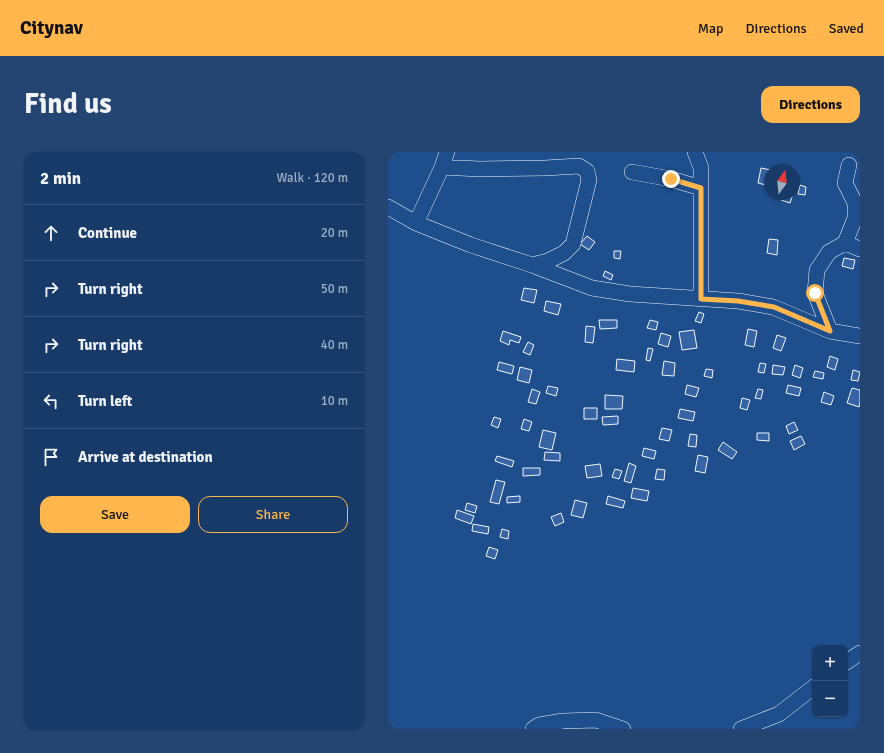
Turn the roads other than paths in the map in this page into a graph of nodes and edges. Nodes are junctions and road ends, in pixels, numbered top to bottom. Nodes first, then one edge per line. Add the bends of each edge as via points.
1 (447, 152) edge
2 (695, 152) edge
3 (849, 165) dead end
4 (442, 167) junction
5 (632, 172) dead end
6 (701, 188) junction
7 (388, 207) edge
8 (416, 223) junction
9 (845, 243) junction
10 (860, 249) edge
11 (532, 265) junction
12 (701, 299) junction
13 (830, 331) junction
14 (860, 336) edge
15 (860, 652) edge
16 (848, 661) edge
17 (812, 688) edge
18 (533, 729) edge
19 (623, 729) edge
20 (741, 729) edge

1 - 4 street
2 - 6 street via 701,168
3 - 9 street via 845,184 856,203 855,218
4 - 8 street
4 - 11 street via 501,169 579,166 587,171 589,180 573,244 564,253
5 - 6 street
6 - 12 street
7 - 8 street
8 - 11 street
9 - 10 street
9 - 13 street via 829,252 818,270 815,293
11 - 12 street via 592,288 630,294
12 - 13 street via 738,301 774,307
13 - 14 street
15 - 16 street
17 - 20 street via 779,714
18 - 19 street via 538,725 563,721 596,720

